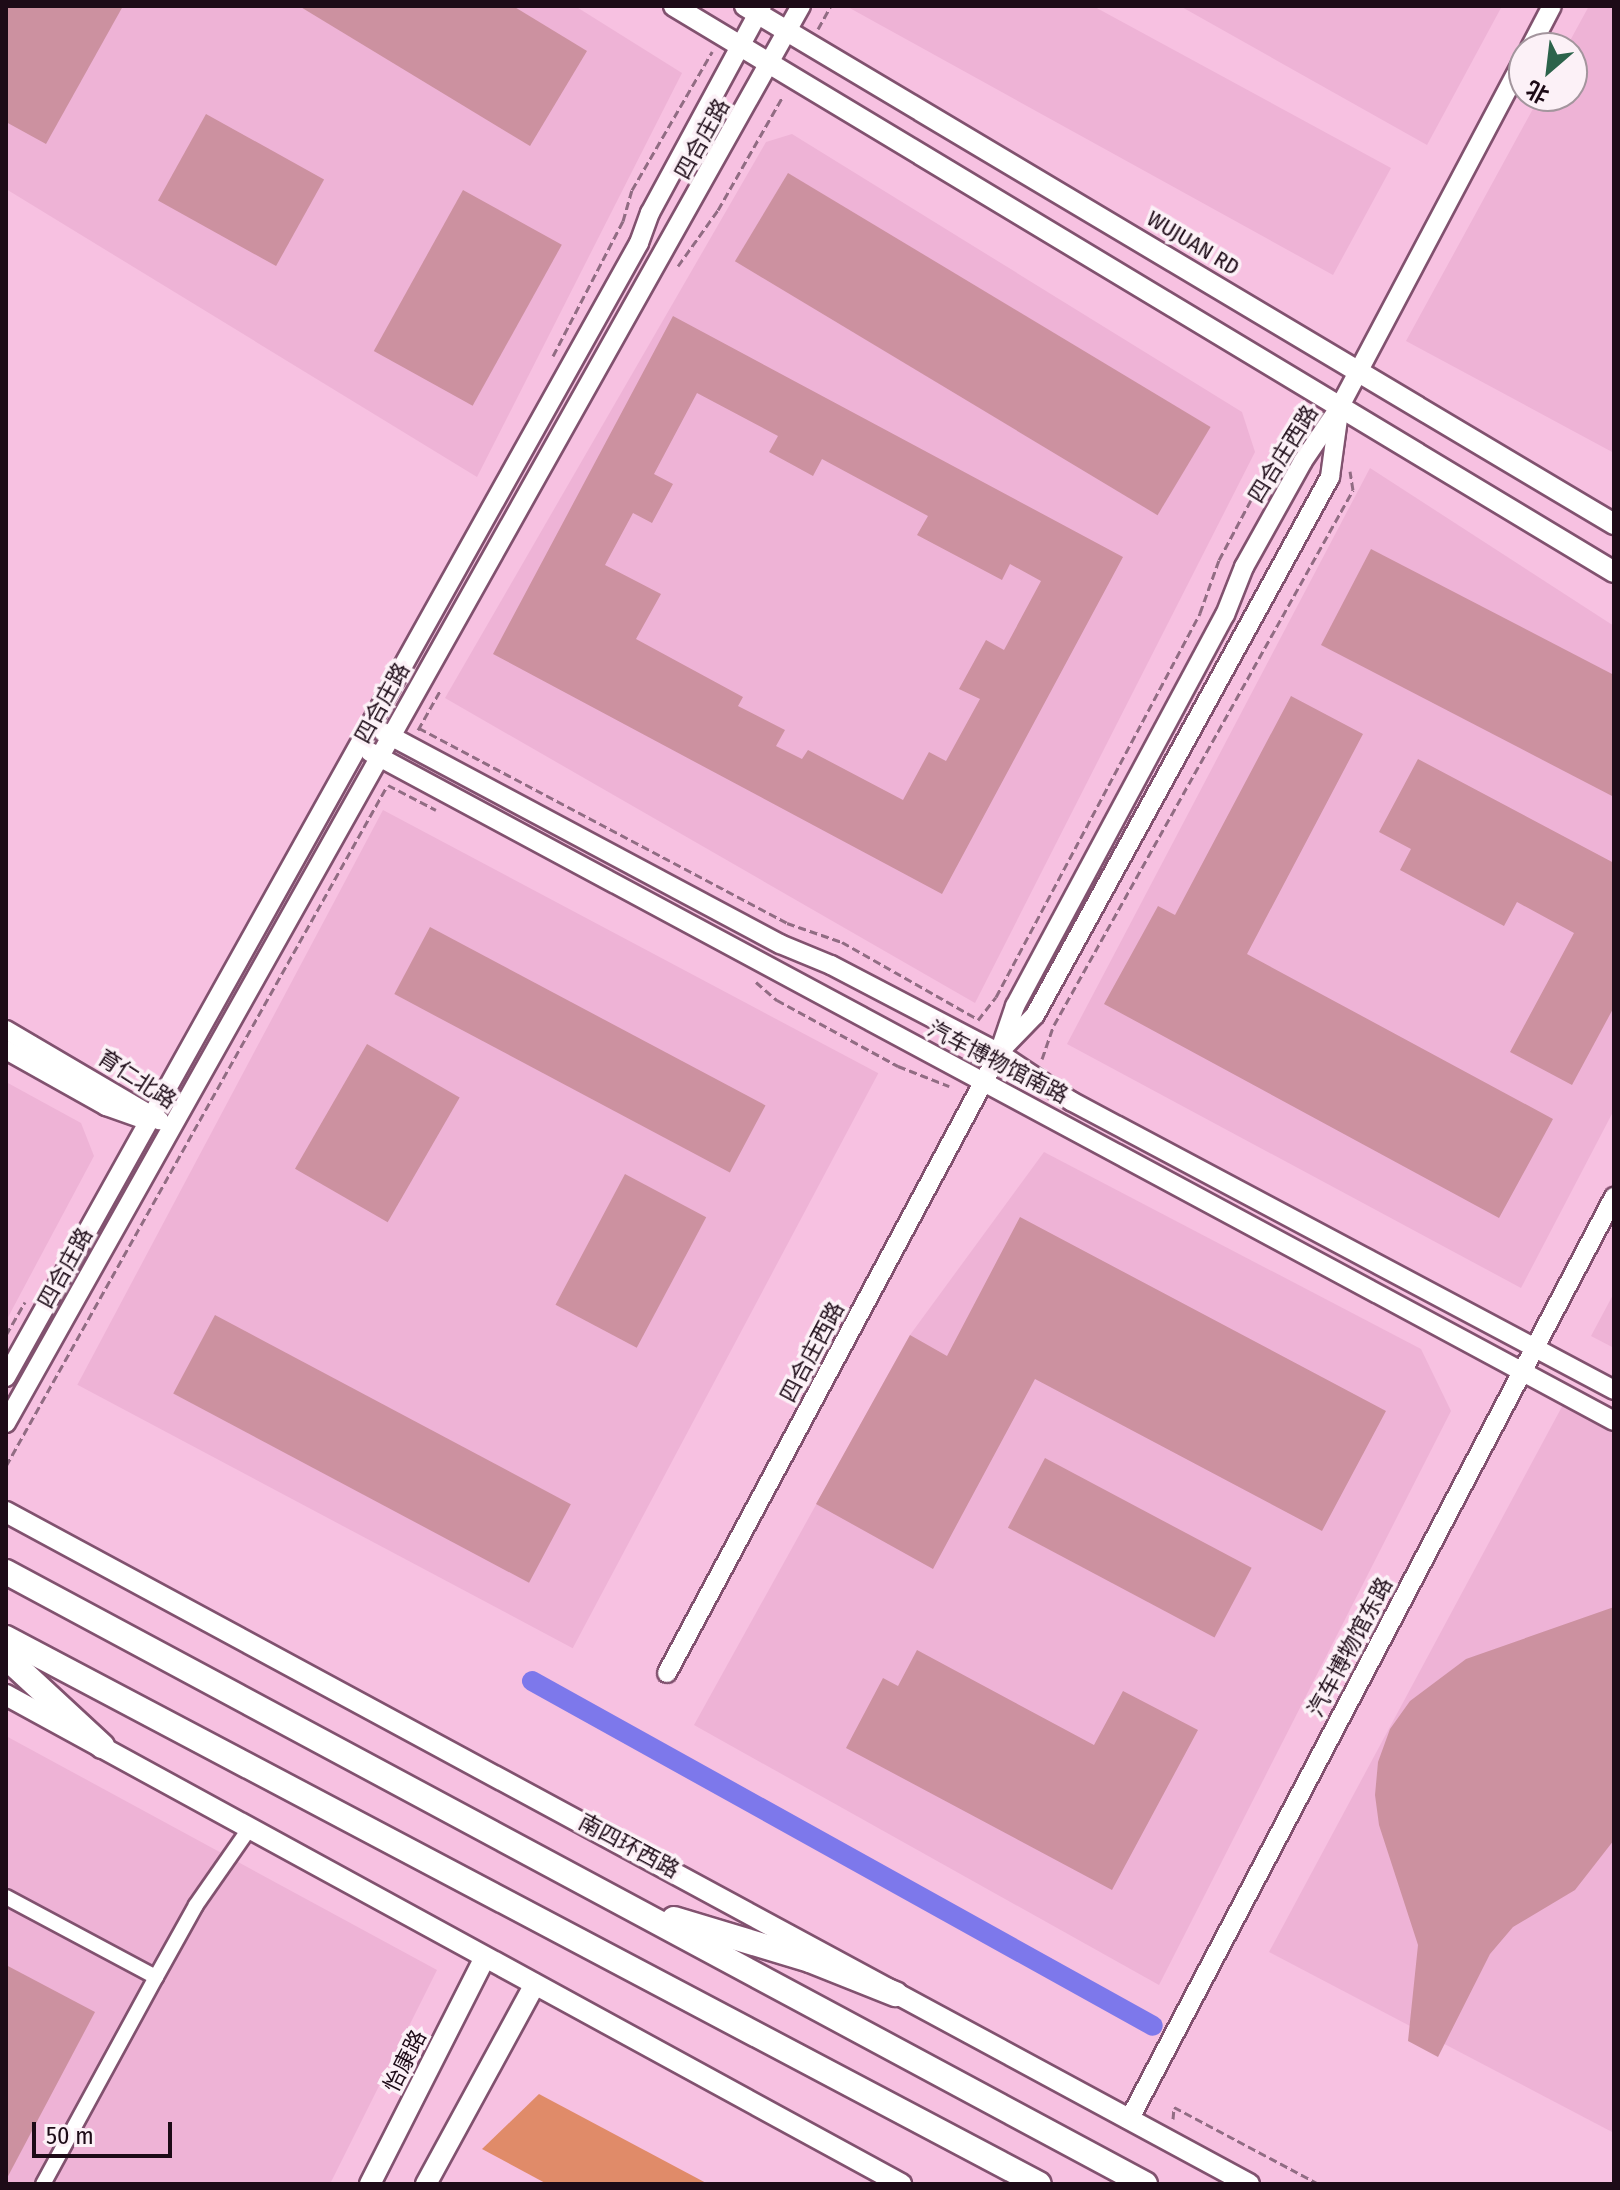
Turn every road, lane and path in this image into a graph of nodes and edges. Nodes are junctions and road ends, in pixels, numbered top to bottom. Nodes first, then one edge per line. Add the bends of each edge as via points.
1 (674, 6) edge
2 (801, 6) edge
3 (1552, 6) edge
4 (755, 9) edge
5 (787, 32) junction
6 (1538, 32) edge
7 (741, 47) junction
8 (770, 64) junction
9 (1508, 89) edge
10 (1360, 369) junction
11 (1339, 408) junction
12 (1303, 432) dead end
13 (1349, 463) dead end
14 (1614, 524) edge
15 (1614, 572) edge
16 (372, 726) junction
17 (419, 728) dead end
18 (391, 736) junction
19 (360, 747) junction
20 (380, 758) junction
21 (388, 785) dead end
22 (441, 813) dead end
23 (751, 978) dead end
24 (6, 1030) edge
25 (6, 1050) edge
26 (999, 1053) junction
27 (1036, 1078) junction
28 (979, 1089) junction
29 (150, 1118) junction
30 (171, 1129) junction
31 (1614, 1197) edge
32 (1534, 1346) junction
33 (1522, 1370) junction
34 (6, 1377) edge
35 (1614, 1390) edge
36 (1614, 1421) edge
37 (6, 1423) edge
38 (6, 1512) edge
39 (6, 1557) edge
40 (6, 1572) edge
41 (75, 1609) junction
42 (6, 1638) edge
43 (6, 1657) edge
44 (667, 1673) dead end
45 (6, 1695) edge
46 (102, 1746) junction
47 (249, 1829) junction
48 (6, 1897) edge
49 (625, 1905) junction
50 (484, 1959) junction
51 (156, 1977) junction
52 (534, 1986) junction
53 (895, 1994) junction
54 (1173, 2119) dead end
55 (1129, 2120) junction
56 (43, 2184) edge
57 (370, 2184) edge
58 (426, 2184) edge
59 (901, 2184) edge
60 (1039, 2184) edge
61 (1145, 2184) edge
62 (1249, 2184) edge
63 (1319, 2184) edge

1 - 7 main road
2 - 5 street, 四合庄路
3 - 6 street
4 - 5 main road, WUJUAN RD
4 - 7 street, 四合庄路
5 - 8 street, 四合庄路
5 - 10 main road, WUJUAN RD
7 - 8 main road
7 - 16 street, 四合庄路
8 - 11 main road
8 - 18 street, 四合庄路
9 - 10 street
10 - 11 street
10 - 14 main road, WUJUAN RD
11 - 15 main road
11 - 26 street, 四合庄西路 via 1244,567 1225,615 1015,1006
11 - 26 street, 四合庄西路 via 1330,477 1035,1015
12 - 17 path via 1278,449 1219,560 1192,627 996,997 978,1020 842,942 787,923
13 - 27 path via 1353,490 1054,1025
16 - 18 street, 汽车博物馆南路
16 - 19 street, 四合庄路
18 - 20 street, 四合庄路
18 - 26 street, 汽车博物馆南路 via 780,944
19 - 20 street, 汽车博物馆南路
19 - 29 street, 四合庄路
20 - 28 street, 汽车博物馆南路
20 - 30 street, 四合庄路
21 - 22 path
23 - 28 path via 777,1000 898,1066
24 - 29 street, 育仁北路
25 - 29 street, 育仁北路 via 106,1106
26 - 27 street, 汽车博物馆南路
26 - 28 street, 四合庄西路
27 - 32 street, 汽车博物馆南路
28 - 33 street, 汽车博物馆南路
28 - 44 street, 四合庄西路
29 - 30 street, 育仁北路
29 - 34 street, 四合庄路
30 - 37 street, 四合庄路
31 - 32 street, 汽车博物馆东路
32 - 33 street, 汽车博物馆东路
32 - 35 street, 汽车博物馆南路
33 - 36 street, 汽车博物馆南路
33 - 55 street, 汽车博物馆东路
38 - 53 main road, 南四环西路 via 869,1975
39 - 41 highway
40 - 41 highway
41 - 49 highway
42 - 60 highway
43 - 46 highway
45 - 46 main road
46 - 47 main road
47 - 50 main road
47 - 51 street via 196,1905
48 - 51 street
49 - 53 highway via 810,1960
49 - 61 highway
50 - 52 main road
50 - 57 main road, 怡康路
51 - 56 street
52 - 58 main road
52 - 59 main road
53 - 55 main road, 南四环西路
54 - 63 path via 1174,2107
55 - 62 main road, 南四环西路

